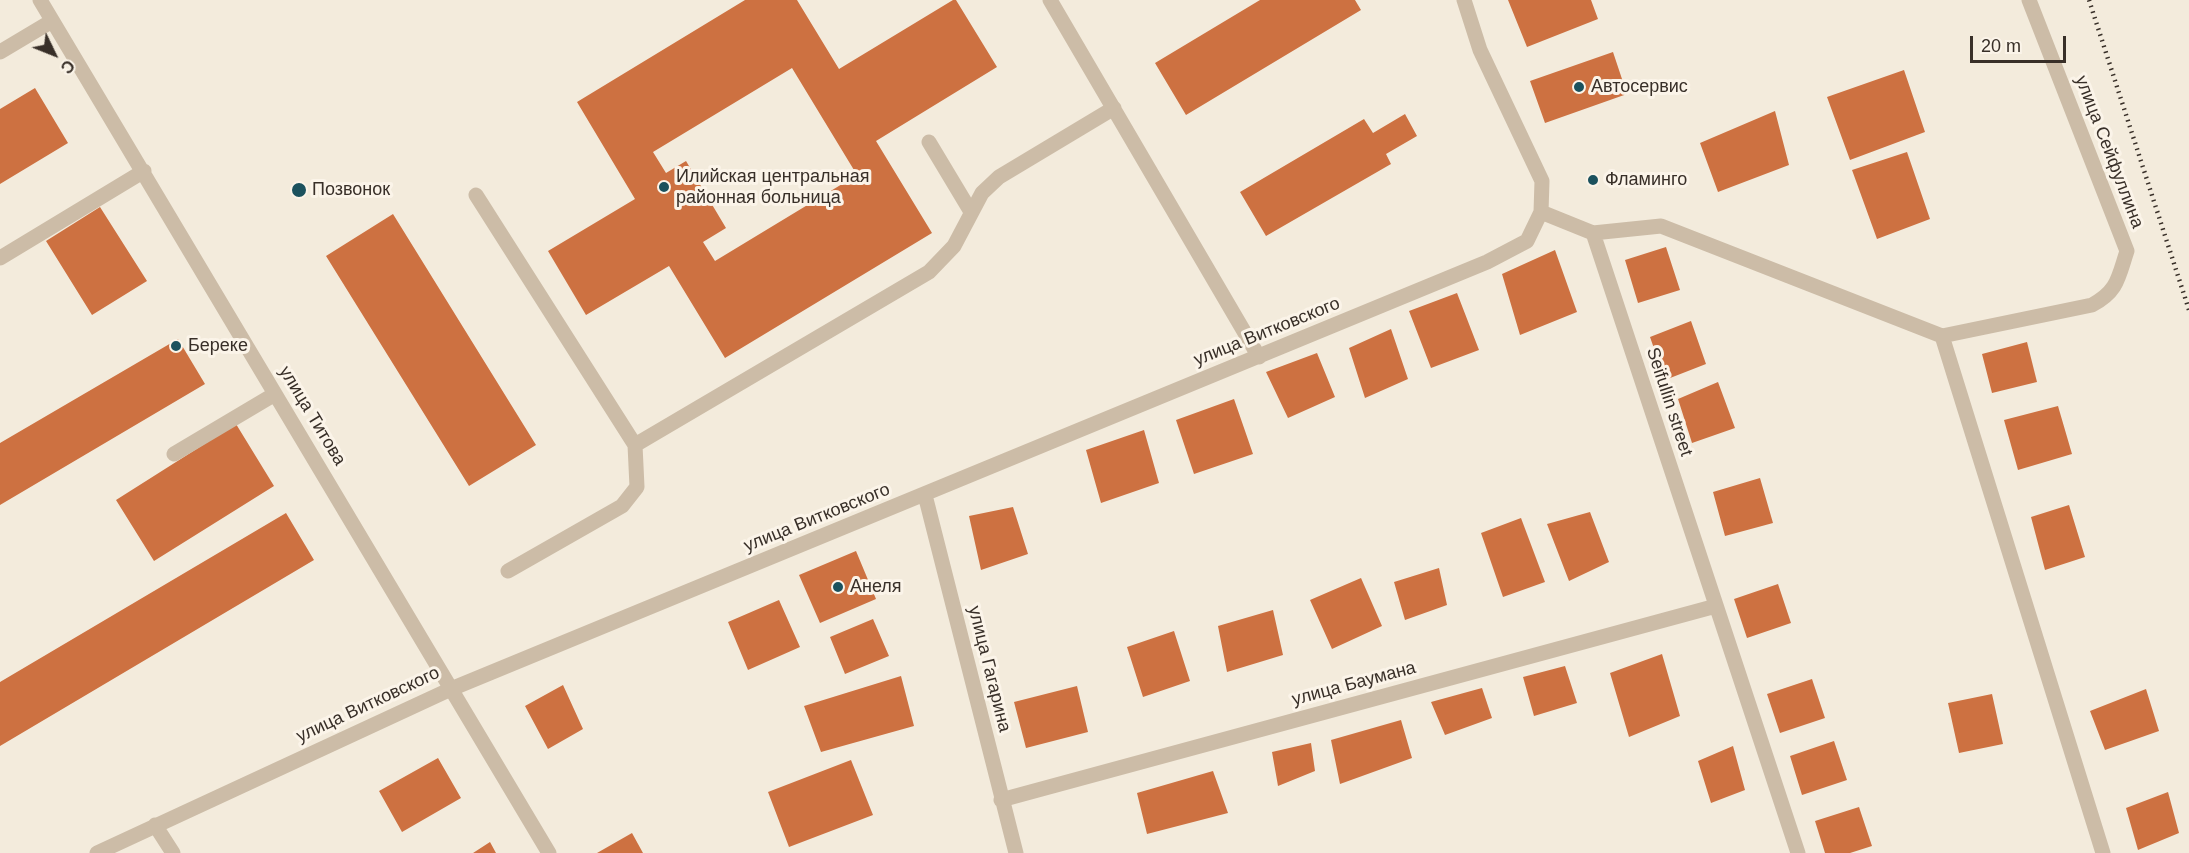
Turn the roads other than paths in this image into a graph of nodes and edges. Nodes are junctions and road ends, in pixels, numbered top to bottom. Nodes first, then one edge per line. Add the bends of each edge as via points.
1 (40, 0) edge
2 (1050, 0) edge
3 (1464, 0) edge
4 (2029, 0) edge
5 (52, 21) junction
6 (0, 52) edge
7 (1114, 108) junction
8 (929, 142) dead end
9 (144, 171) junction
10 (476, 195) dead end
11 (971, 212) junction
12 (1541, 212) junction
13 (1593, 233) junction
14 (0, 258) edge
15 (1942, 336) junction
16 (1259, 357) junction
17 (275, 393) junction
18 (635, 445) junction
19 (174, 454) dead end
20 (925, 495) junction
21 (508, 571) dead end
22 (1716, 606) junction
23 (450, 689) junction
24 (1001, 800) junction
25 (155, 825) junction
26 (97, 853) edge
27 (172, 853) edge
28 (549, 853) edge
29 (1016, 853) edge
30 (1798, 853) edge
31 (2103, 853) edge

1 - 5 street, улица Титова
2 - 7 street
3 - 12 street via 1480,50 1542,181
4 - 15 street, улица Сейфуллина via 2127,252 2116,285 2107,297 2092,305
5 - 6 street
5 - 9 street, улица Титова
7 - 11 street via 999,177 982,193
7 - 16 street
8 - 11 street
9 - 14 street
9 - 17 street, улица Титова
10 - 18 street
11 - 18 street via 954,246 929,272
12 - 13 street
12 - 16 street, улица Витковского via 1527,241 1488,262
13 - 15 street via 1661,226
13 - 22 street, Seifullin street
15 - 31 street
16 - 20 street, улица Витковского
17 - 19 street
17 - 23 street, улица Титова
18 - 21 street via 638,487 622,506
20 - 23 street, улица Витковского
20 - 24 street, улица Гагарина
22 - 24 street, улица Баумана
22 - 30 street, Seifullin street
23 - 25 street, улица Витковского
23 - 28 street, улица Титова
24 - 29 street, улица Гагарина
25 - 26 street, улица Витковского
25 - 27 street

